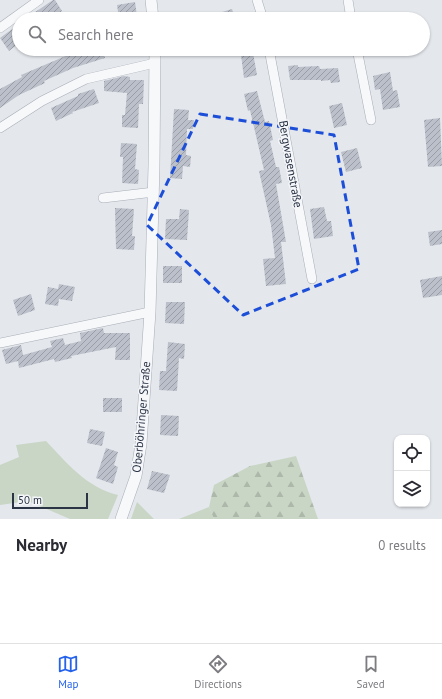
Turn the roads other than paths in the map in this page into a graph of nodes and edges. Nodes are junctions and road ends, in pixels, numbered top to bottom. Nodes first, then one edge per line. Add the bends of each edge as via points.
1 (39, 0) edge
2 (150, 0) edge
3 (257, 0) edge
4 (348, 0) edge
5 (22, 12) edge
6 (153, 12) edge
7 (261, 12) edge
8 (349, 12) edge
9 (12, 19) edge
10 (0, 28) edge
11 (155, 56) edge
12 (270, 56) edge
13 (358, 56) edge
14 (155, 63) junction
15 (371, 120) dead end
16 (0, 128) edge
17 (154, 192) junction
18 (104, 198) dead end
19 (312, 279) dead end
20 (150, 312) junction
21 (0, 343) edge
22 (121, 519) edge

1 - 5 street
2 - 6 street
3 - 7 street
4 - 8 street
9 - 10 street
11 - 14 street, Oberböhringer Straße
12 - 19 street, Bergwasenstraße
13 - 15 street
14 - 16 street via 86,79
14 - 17 street, Oberböhringer Straße
17 - 18 street
17 - 20 street, Oberböhringer Straße
20 - 21 street
20 - 22 street, Oberböhringer Straße via 141,444 136,476

